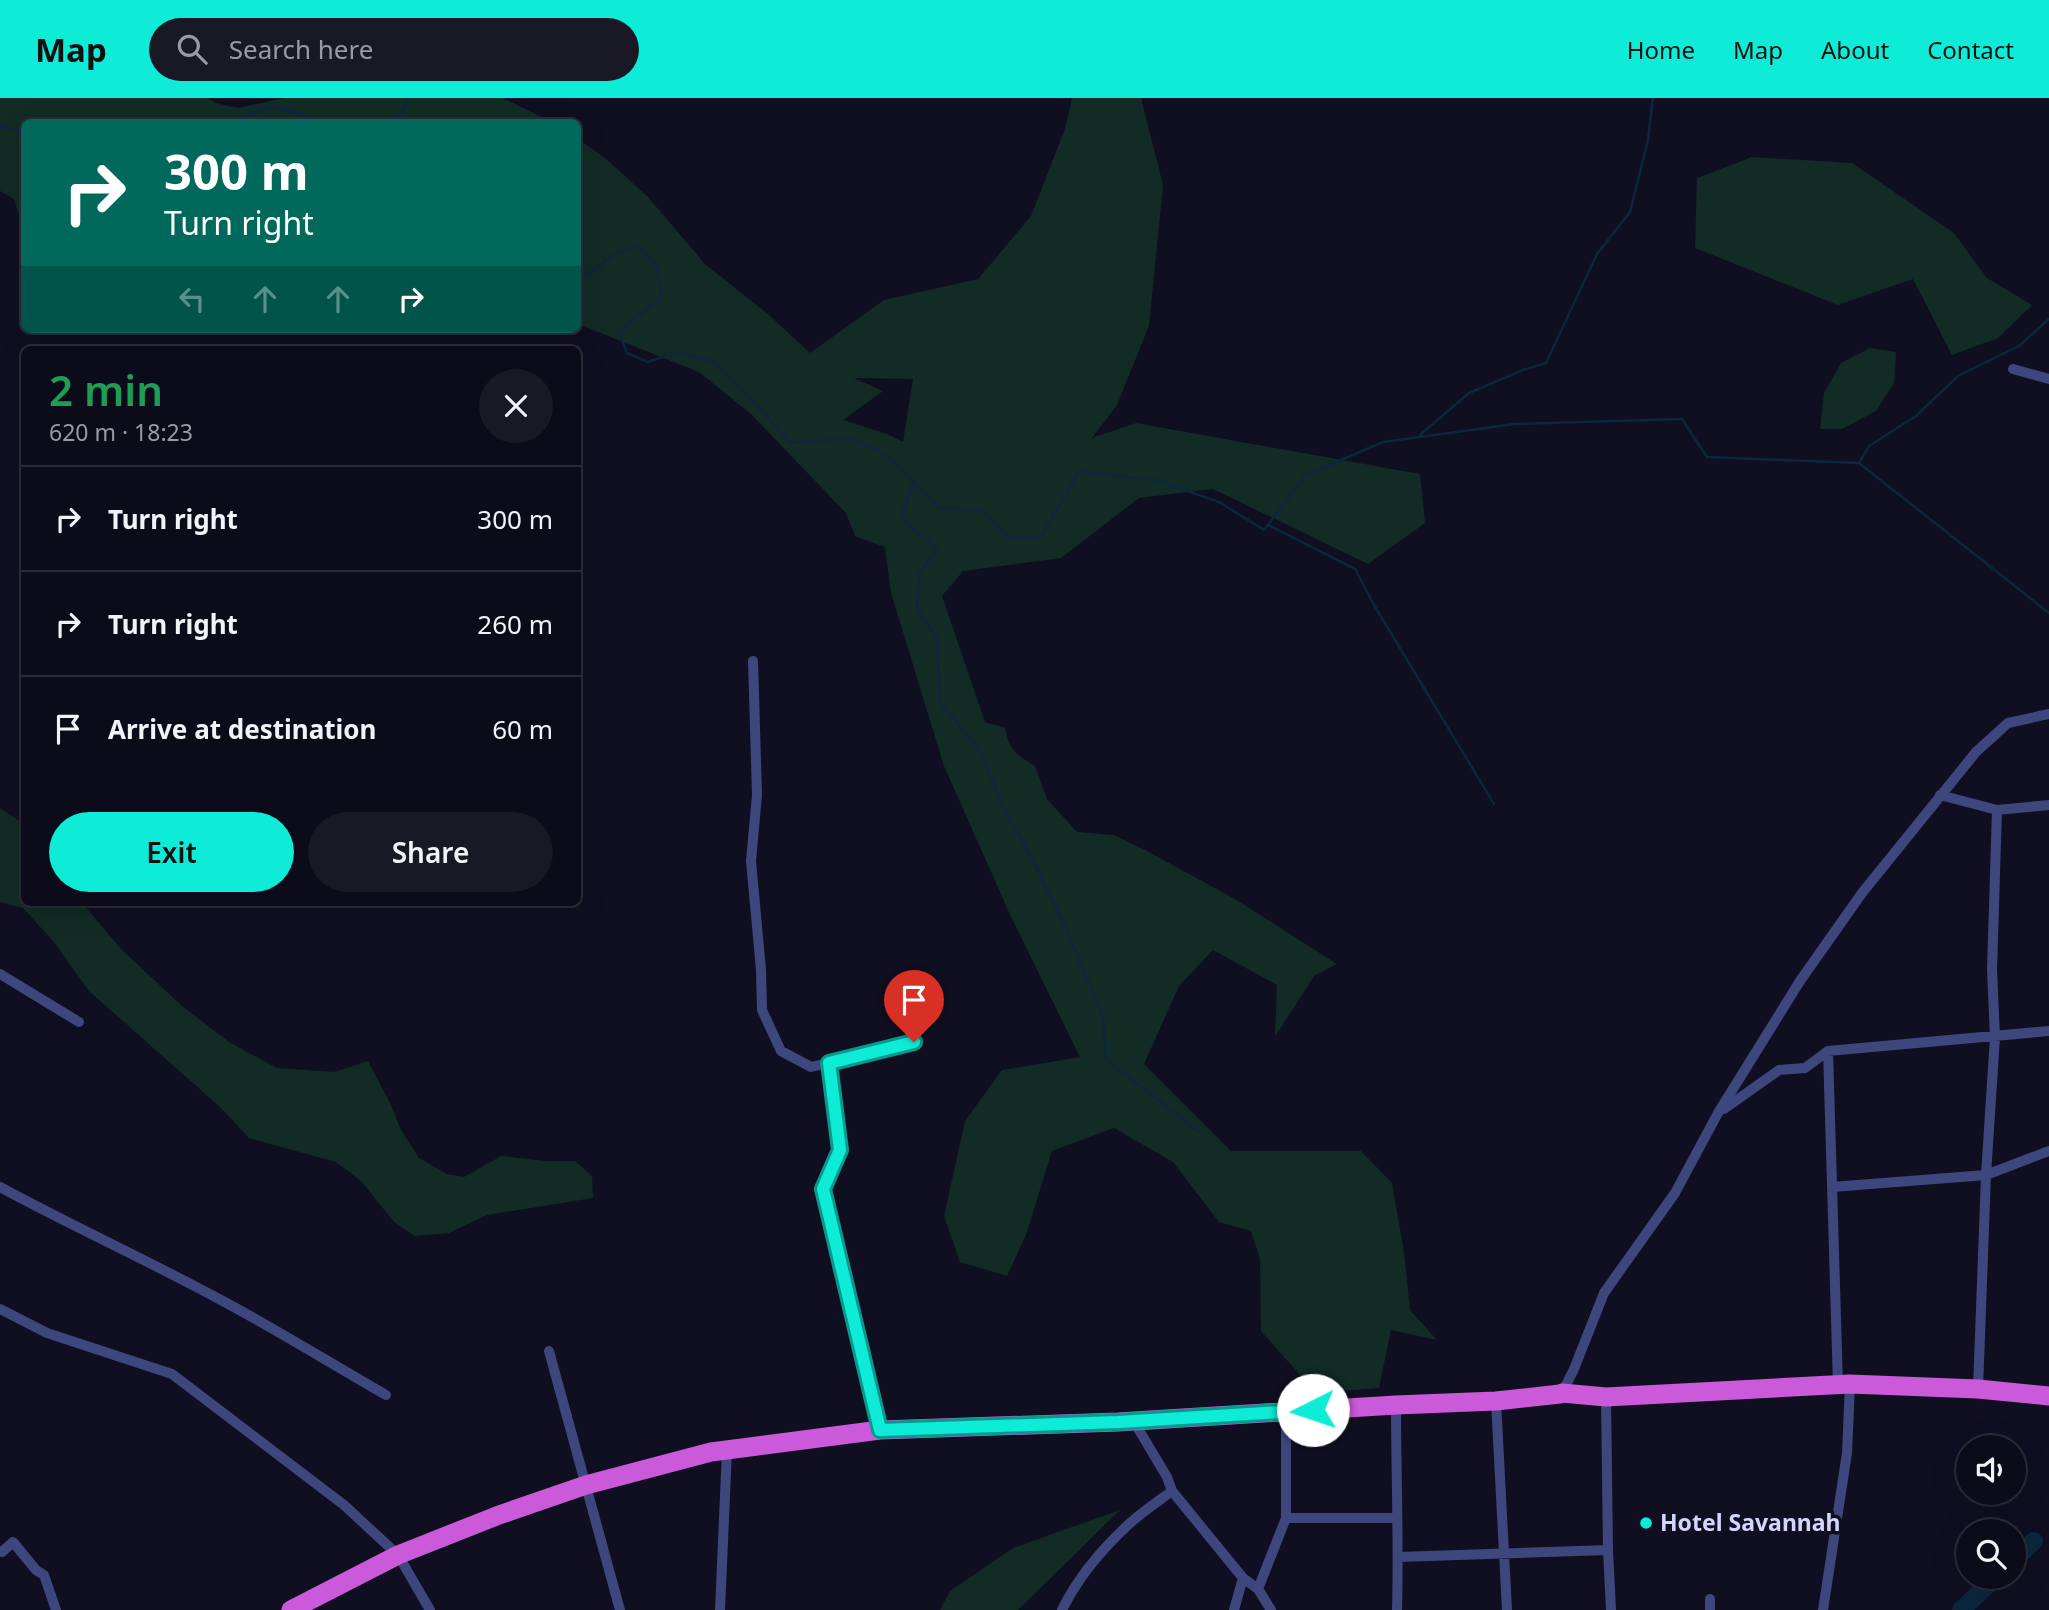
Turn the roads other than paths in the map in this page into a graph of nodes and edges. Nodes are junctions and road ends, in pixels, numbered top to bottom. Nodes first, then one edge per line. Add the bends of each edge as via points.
1 (2013, 369) dead end
2 (2049, 379) edge
3 (753, 661) dead end
4 (2049, 714) edge
5 (1940, 795) junction
6 (2049, 805) edge
7 (1997, 810) junction
8 (0, 974) edge
9 (79, 1022) dead end
10 (2049, 1031) edge
11 (1995, 1037) junction
12 (914, 1042) dead end
13 (1828, 1051) junction
14 (829, 1063) junction
15 (1718, 1113) junction
16 (2049, 1151) edge
17 (1986, 1175) junction
18 (0, 1186) edge
19 (1832, 1187) junction
20 (0, 1309) edge
21 (549, 1351) dead end
22 (1844, 1385) junction
23 (1978, 1389) junction
24 (1562, 1393) junction
25 (386, 1395) dead end
26 (2049, 1396) edge
27 (1606, 1397) junction
28 (1496, 1401) junction
29 (1396, 1405) junction
30 (1286, 1412) junction
31 (1133, 1420) junction
32 (880, 1430) junction
33 (727, 1450) junction
34 (586, 1485) junction
35 (1172, 1491) junction
36 (1286, 1518) junction
37 (1396, 1518) junction
38 (1608, 1550) junction
39 (0, 1551) edge
40 (1505, 1554) junction
41 (398, 1555) junction
42 (1398, 1557) junction
43 (1243, 1578) junction
44 (1258, 1589) junction
45 (56, 1610) edge
46 (290, 1610) edge
47 (430, 1610) edge
48 (620, 1610) edge
49 (720, 1610) edge
50 (1062, 1610) edge
51 (1234, 1610) edge
52 (1271, 1610) edge
53 (1397, 1610) edge
54 (1507, 1610) edge
55 (1611, 1610) edge
56 (1823, 1610) edge

1 - 2 street
3 - 14 street via 757,795 751,861 762,1010 781,1051 811,1067
4 - 5 street via 2008,723
5 - 7 street
5 - 15 street via 1862,892
6 - 7 street
7 - 11 street via 1992,970
8 - 9 street
10 - 11 street
11 - 13 street
11 - 17 street
12 - 14 street
13 - 15 street via 1805,1068 1779,1070
13 - 19 street
14 - 32 street via 840,1150 823,1189
15 - 24 street via 1675,1193 1604,1293
16 - 17 street
17 - 19 street
17 - 23 street
18 - 25 street via 220,1299
19 - 22 street
20 - 41 street via 47,1333 172,1374 344,1505
21 - 34 street
22 - 23 highway
22 - 27 highway
22 - 56 street via 1847,1452
23 - 26 highway
24 - 27 highway
24 - 28 highway
27 - 38 street
28 - 29 highway
28 - 40 street
29 - 30 highway
29 - 37 street
30 - 31 highway
30 - 36 street
31 - 32 highway
31 - 35 street
32 - 33 highway
33 - 34 highway
33 - 49 street
34 - 41 highway
34 - 48 street
35 - 43 street
35 - 50 street via 1128,1524 1081,1578
36 - 37 street
36 - 44 street
37 - 42 street
38 - 40 street
38 - 55 street
39 - 45 street via 13,1542 44,1575
40 - 42 street
40 - 54 street
41 - 46 highway
41 - 47 street
42 - 53 street
43 - 44 street
43 - 51 street
44 - 52 street

